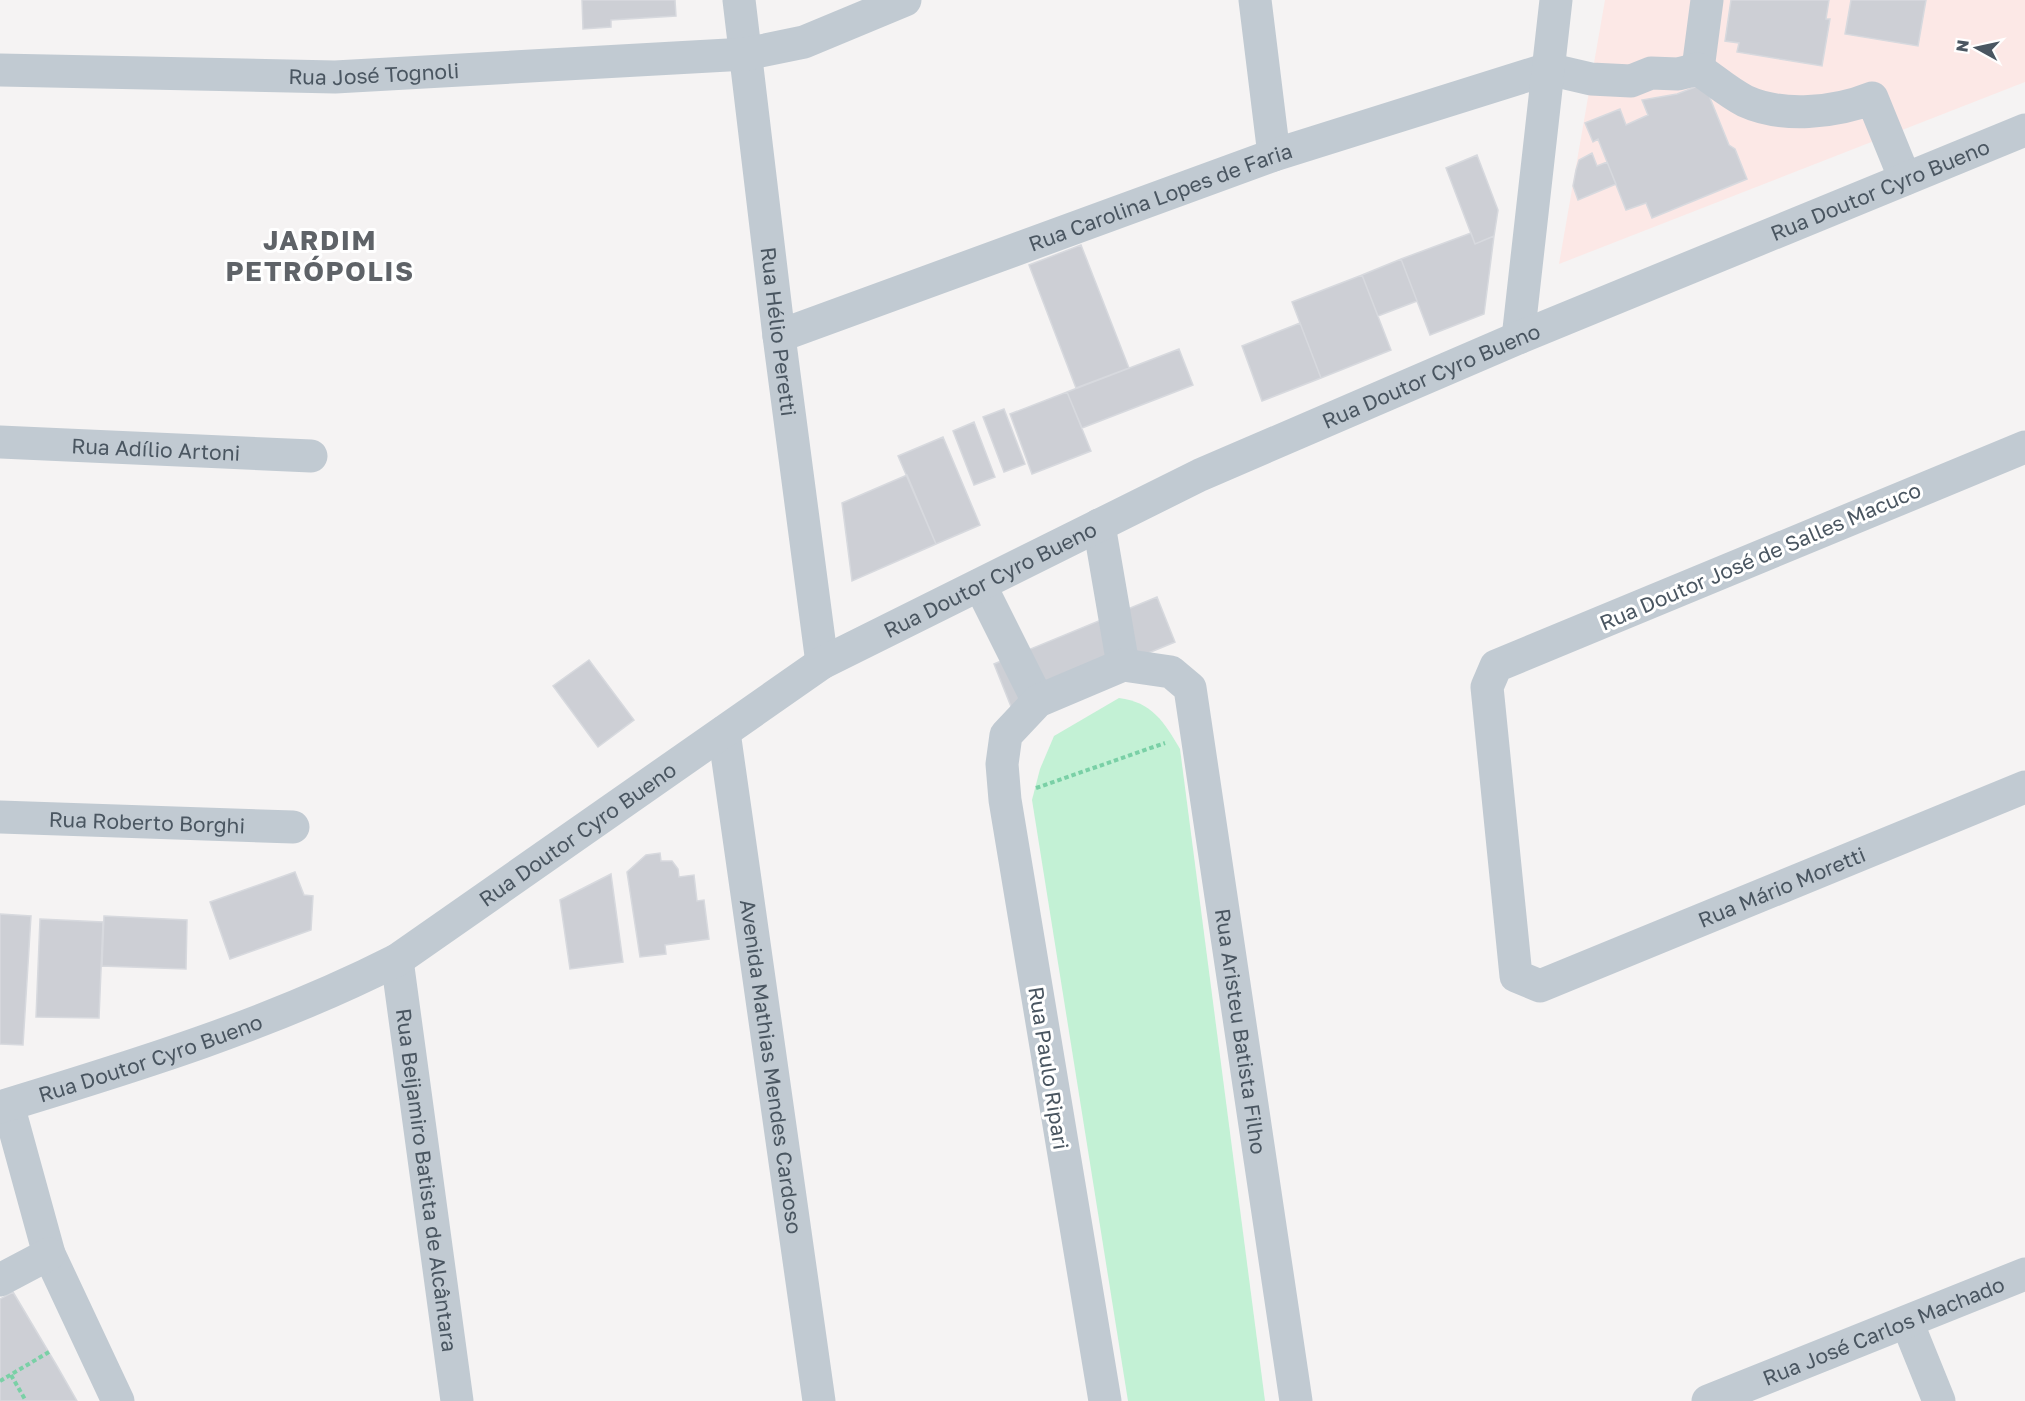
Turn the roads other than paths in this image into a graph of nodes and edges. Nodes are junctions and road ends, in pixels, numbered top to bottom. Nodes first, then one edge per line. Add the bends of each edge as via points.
1 (739, 0) edge
2 (905, 0) edge
3 (1255, 0) edge
4 (1556, 0) edge
5 (1707, 0) edge
6 (746, 54) junction
7 (1548, 69) junction
8 (1698, 69) junction
9 (0, 70) edge
10 (2025, 130) edge
11 (1274, 155) junction
12 (1905, 179) junction
13 (779, 336) junction
14 (1518, 338) junction
15 (0, 442) edge
16 (2025, 447) edge
17 (311, 456) dead end
18 (1099, 525) junction
19 (980, 585) junction
20 (822, 663) junction
21 (1124, 665) junction
22 (1038, 701) junction
23 (723, 732) junction
24 (2025, 787) edge
25 (0, 817) edge
26 (293, 827) dead end
27 (397, 960) junction
28 (1540, 986) joint
29 (4, 1106) edge
30 (50, 1254) junction
31 (2025, 1274) edge
32 (0, 1280) edge
33 (1907, 1322) junction
34 (118, 1401) edge
35 (457, 1401) edge
36 (819, 1401) edge
37 (1104, 1401) edge
38 (1296, 1401) edge
39 (1707, 1401) edge
40 (1939, 1401) edge

1 - 6 street, Rua Hélio Peretti
2 - 6 street, Rua José Tognoli via 804,42
3 - 11 street
4 - 7 street
5 - 8 street
6 - 9 street, Rua José Tognoli via 334,77
6 - 13 street, Rua Hélio Peretti
7 - 8 street via 1591,79 1631,81 1651,73 1678,74
7 - 11 street, Rua Carolina Lopes de Faria
7 - 14 street
8 - 12 street via 1746,101 1798,114 1872,98
10 - 12 street, Rua Doutor Cyro Bueno
11 - 13 street, Rua Carolina Lopes de Faria
12 - 14 street, Rua Doutor Cyro Bueno
13 - 20 street, Rua Hélio Peretti
14 - 18 street, Rua Doutor Cyro Bueno via 1200,475
15 - 17 street, Rua Adílio Artoni
16 - 28 street, Rua Doutor José de Salles Macuco via 1496,666 1487,687 1516,976
18 - 19 street, Rua Doutor Cyro Bueno
18 - 21 street
19 - 20 street, Rua Doutor Cyro Bueno
19 - 22 street
20 - 23 street, Rua Doutor Cyro Bueno
21 - 22 street
21 - 38 street, Rua Aristeu Batista Filho via 1171,672 1190,688
22 - 37 street, Rua Paulo Ripari via 1006,735 1002,764 1005,800
23 - 27 street, Rua Doutor Cyro Bueno
23 - 36 street, Avenida Mathias Mendes Cardoso
24 - 28 street, Rua Mário Moretti
25 - 26 street, Rua Roberto Borghi
27 - 29 street, Rua Doutor Cyro Bueno via 342,988 232,1032
27 - 35 street, Rua Beijamiro Batista de Alcântara
29 - 30 street
30 - 32 street
30 - 34 street
31 - 33 street, Rua José Carlos Machado
33 - 39 street, Rua José Carlos Machado
33 - 40 street

